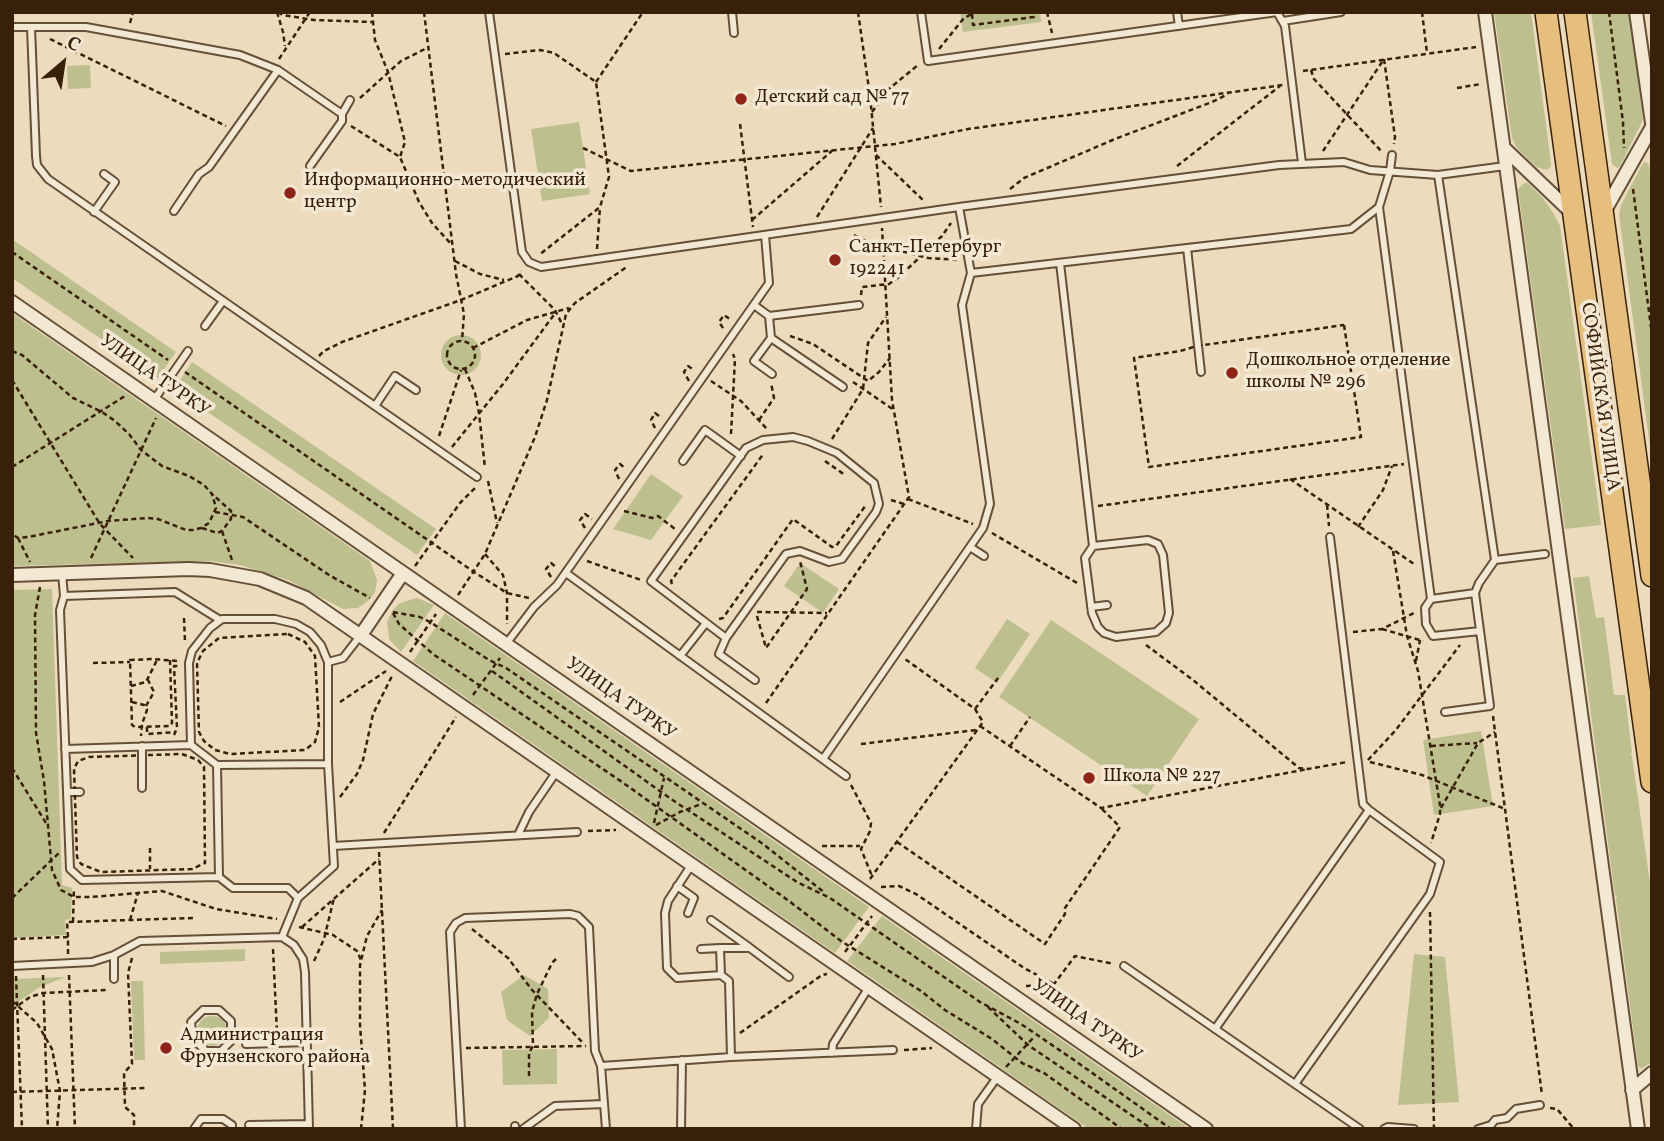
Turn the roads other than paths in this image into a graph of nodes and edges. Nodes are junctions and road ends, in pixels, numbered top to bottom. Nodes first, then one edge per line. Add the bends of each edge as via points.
1 (489, 12) edge
2 (732, 12) edge
3 (921, 12) edge
4 (1177, 12) edge
5 (1277, 12) edge
6 (1341, 12) edge
7 (1485, 12) edge
8 (1546, 12) edge
9 (1575, 12) edge
10 (1636, 12) edge
11 (1283, 21) junction
12 (1179, 26) junction
13 (12, 27) edge
14 (31, 27) junction
15 (734, 33) dead end
16 (276, 69) junction
17 (350, 100) road end
18 (342, 117) junction
19 (1652, 125) edge
20 (1504, 148) junction
21 (1392, 159) road end
22 (1302, 163) junction
23 (310, 166) dead end
24 (1506, 166) junction
25 (1390, 171) junction
26 (104, 174) dead end
27 (1438, 175) junction
28 (959, 207) junction
29 (1379, 207) junction
30 (174, 211) dead end
31 (94, 212) junction
32 (1573, 214) junction
33 (1603, 216) junction
34 (765, 235) junction
35 (1187, 248) junction
36 (1060, 263) junction
37 (971, 273) junction
38 (223, 300) junction
39 (12, 302) edge
40 (754, 305) junction
41 (859, 305) road end
42 (769, 316) junction
43 (205, 326) dead end
44 (771, 338) junction
45 (188, 351) dead end
46 (1624, 370) junction
47 (1201, 372) dead end
48 (772, 374) road end
49 (1595, 374) junction
50 (843, 387) dead end
51 (416, 390) dead end
52 (158, 403) junction
53 (375, 406) junction
54 (741, 456) junction
55 (683, 461) dead end
56 (479, 478) road end
57 (1330, 537) road end
58 (1093, 546) junction
59 (971, 547) junction
60 (1545, 554) dead end
61 (984, 556) dead end
62 (1495, 560) junction
63 (563, 571) junction
64 (62, 573) junction
65 (403, 573) junction
66 (12, 575) edge
67 (1652, 576) edge
68 (1475, 593) junction
69 (64, 596) junction
70 (1431, 599) junction
71 (1107, 605) dead end
72 (1091, 607) junction
73 (220, 621) junction
74 (706, 623) junction
75 (1480, 631) junction
76 (361, 635) junction
77 (726, 638) junction
78 (506, 644) junction
79 (680, 656) junction
80 (328, 662) junction
81 (755, 680) dead end
82 (1445, 712) dead end
83 (142, 740) junction
84 (191, 744) junction
85 (65, 748) junction
86 (823, 759) junction
87 (328, 764) junction
88 (217, 765) junction
89 (557, 770) junction
90 (846, 776) road end
91 (1652, 782) edge
92 (142, 788) dead end
93 (1369, 810) junction
94 (580, 832) road end
95 (518, 835) junction
96 (333, 846) junction
97 (692, 864) junction
98 (219, 877) junction
99 (677, 886) junction
100 (298, 898) junction
101 (688, 913) dead end
102 (711, 920) dead end
103 (285, 939) junction
104 (701, 948) dead end
105 (720, 948) junction
106 (750, 948) junction
107 (114, 955) junction
108 (12, 965) edge
109 (1124, 966) road end
110 (721, 975) junction
111 (789, 977) dead end
112 (114, 979) dead end
113 (869, 987) junction
114 (1215, 1029) junction
115 (307, 1042) junction
116 (229, 1044) junction
117 (238, 1044) dead end
118 (246, 1044) dead end
119 (895, 1050) road end
120 (832, 1053) junction
121 (731, 1057) junction
122 (682, 1060) junction
123 (601, 1066) junction
124 (1652, 1073) edge
125 (998, 1076) junction
126 (1296, 1084) junction
127 (1632, 1090) junction
128 (604, 1104) junction
129 (1540, 1105) road end
130 (309, 1126) edge
131 (232, 1127) edge
132 (1491, 1127) edge
133 (518, 1128) edge
134 (194, 1129) edge
135 (461, 1129) edge
136 (606, 1129) edge
137 (681, 1129) edge
138 (976, 1129) edge
139 (1074, 1129) edge
140 (1206, 1129) edge
141 (1360, 1129) edge
142 (1384, 1129) edge
143 (1414, 1129) edge
144 (1478, 1129) edge
145 (1638, 1129) edge

1 - 34 lane via 522,253 529,262 541,267
2 - 15 lane
3 - 12 lane via 928,61
4 - 12 lane
5 - 11 lane
5 - 12 lane
6 - 11 lane
7 - 20 street
8 - 32 main road, СОФИЙСКАЯ УЛИЦА
9 - 33 main road, СОФИЙСКАЯ УЛИЦА
10 - 19 street
11 - 22 lane
13 - 14 lane
14 - 16 lane via 86,27 240,55
14 - 31 lane via 37,165 48,179
16 - 18 lane
16 - 30 lane
17 - 18 lane
18 - 23 lane
19 - 33 street
20 - 24 street
20 - 32 street
21 - 25 lane
22 - 25 lane via 1344,162
22 - 28 lane
24 - 27 lane
24 - 127 street
25 - 27 lane
25 - 29 lane
26 - 31 lane via 115,182
27 - 62 lane
28 - 34 lane
28 - 37 lane
29 - 35 lane via 1351,229
29 - 70 lane
31 - 38 lane
32 - 49 main road, СОФИЙСКАЯ УЛИЦА
33 - 46 main road, СОФИЙСКАЯ УЛИЦА
34 - 40 lane via 769,283
35 - 36 lane
35 - 47 lane
36 - 37 lane
36 - 58 lane
37 - 59 lane via 962,305 990,503
38 - 43 lane
38 - 53 lane
39 - 52 street, УЛИЦА ТУРКУ
40 - 42 lane
40 - 63 lane
41 - 42 lane
42 - 44 lane
44 - 48 lane via 754,361
44 - 50 lane
45 - 52 lane
46 - 49 main road
46 - 67 main road, СОФИЙСКАЯ УЛИЦА
49 - 91 main road, СОФИЙСКАЯ УЛИЦА
51 - 53 lane via 395,376
52 - 65 street, УЛИЦА ТУРКУ
53 - 56 lane
54 - 55 lane via 705,430
54 - 74 lane via 651,581
54 - 77 lane via 746,448 763,440 793,437 808,441 826,448 874,483 879,504 842,559 829,562 797,551 786,554
57 - 93 lane via 1363,804
58 - 72 lane via 1085,558
58 - 72 lane via 1148,540 1158,544 1169,613 1156,632 1116,637 1098,627
59 - 61 lane
59 - 86 lane
60 - 62 lane
62 - 68 lane
63 - 78 lane via 557,585
63 - 79 lane
64 - 66 street
64 - 69 lane
64 - 76 street via 188,569 233,573 296,593
65 - 76 street
65 - 78 street, УЛИЦА ТУРКУ
68 - 70 lane
68 - 75 lane
69 - 73 lane via 175,592
69 - 85 lane via 60,610
70 - 75 lane via 1425,608 1433,636
71 - 72 lane
73 - 80 lane via 275,619 296,624 321,645
73 - 84 lane via 192,651 189,663
74 - 77 lane
74 - 79 lane
75 - 82 lane via 1490,706
76 - 80 lane via 343,658
76 - 89 street
77 - 81 lane via 719,654
78 - 140 street, УЛИЦА ТУРКУ
79 - 86 lane
80 - 87 lane
83 - 84 lane
83 - 85 lane
83 - 92 lane
84 - 88 lane
85 - 98 lane via 74,792 70,869 78,877
86 - 90 lane
87 - 88 lane
87 - 96 lane
88 - 98 lane
89 - 95 lane
89 - 97 street
93 - 114 lane
93 - 126 lane via 1440,862 1430,894
94 - 95 lane
95 - 96 lane
96 - 100 lane via 334,866
97 - 99 lane
97 - 113 street
98 - 100 lane via 233,888 288,888
99 - 101 lane via 694,898
99 - 110 lane via 665,913 667,968 677,978
100 - 103 lane
102 - 106 lane
103 - 107 lane via 140,941
103 - 115 lane via 303,959
104 - 105 lane
105 - 106 lane
105 - 110 lane
106 - 111 lane
107 - 108 lane via 92,962
107 - 112 lane
109 - 114 lane
110 - 121 lane via 729,981
113 - 120 lane via 833,1044
113 - 125 street
114 - 126 lane
115 - 118 lane
115 - 130 lane
116 - 116 lane via 221,1051 206,1051 192,1039 191,1022 203,1010 219,1010 231,1021
116 - 117 lane
119 - 120 lane
120 - 121 lane
121 - 122 lane
122 - 123 lane
122 - 137 lane
123 - 128 lane
123 - 135 lane via 595,1046 589,927 584,920 570,914 465,918 450,932
124 - 127 street
125 - 138 lane via 978,1104
125 - 139 street
126 - 141 lane
127 - 145 street
128 - 133 lane via 555,1106
128 - 136 lane
129 - 132 lane via 1516,1110 1495,1120
130 - 131 lane
131 - 134 lane via 223,1119 201,1119
132 - 144 lane
142 - 143 lane

